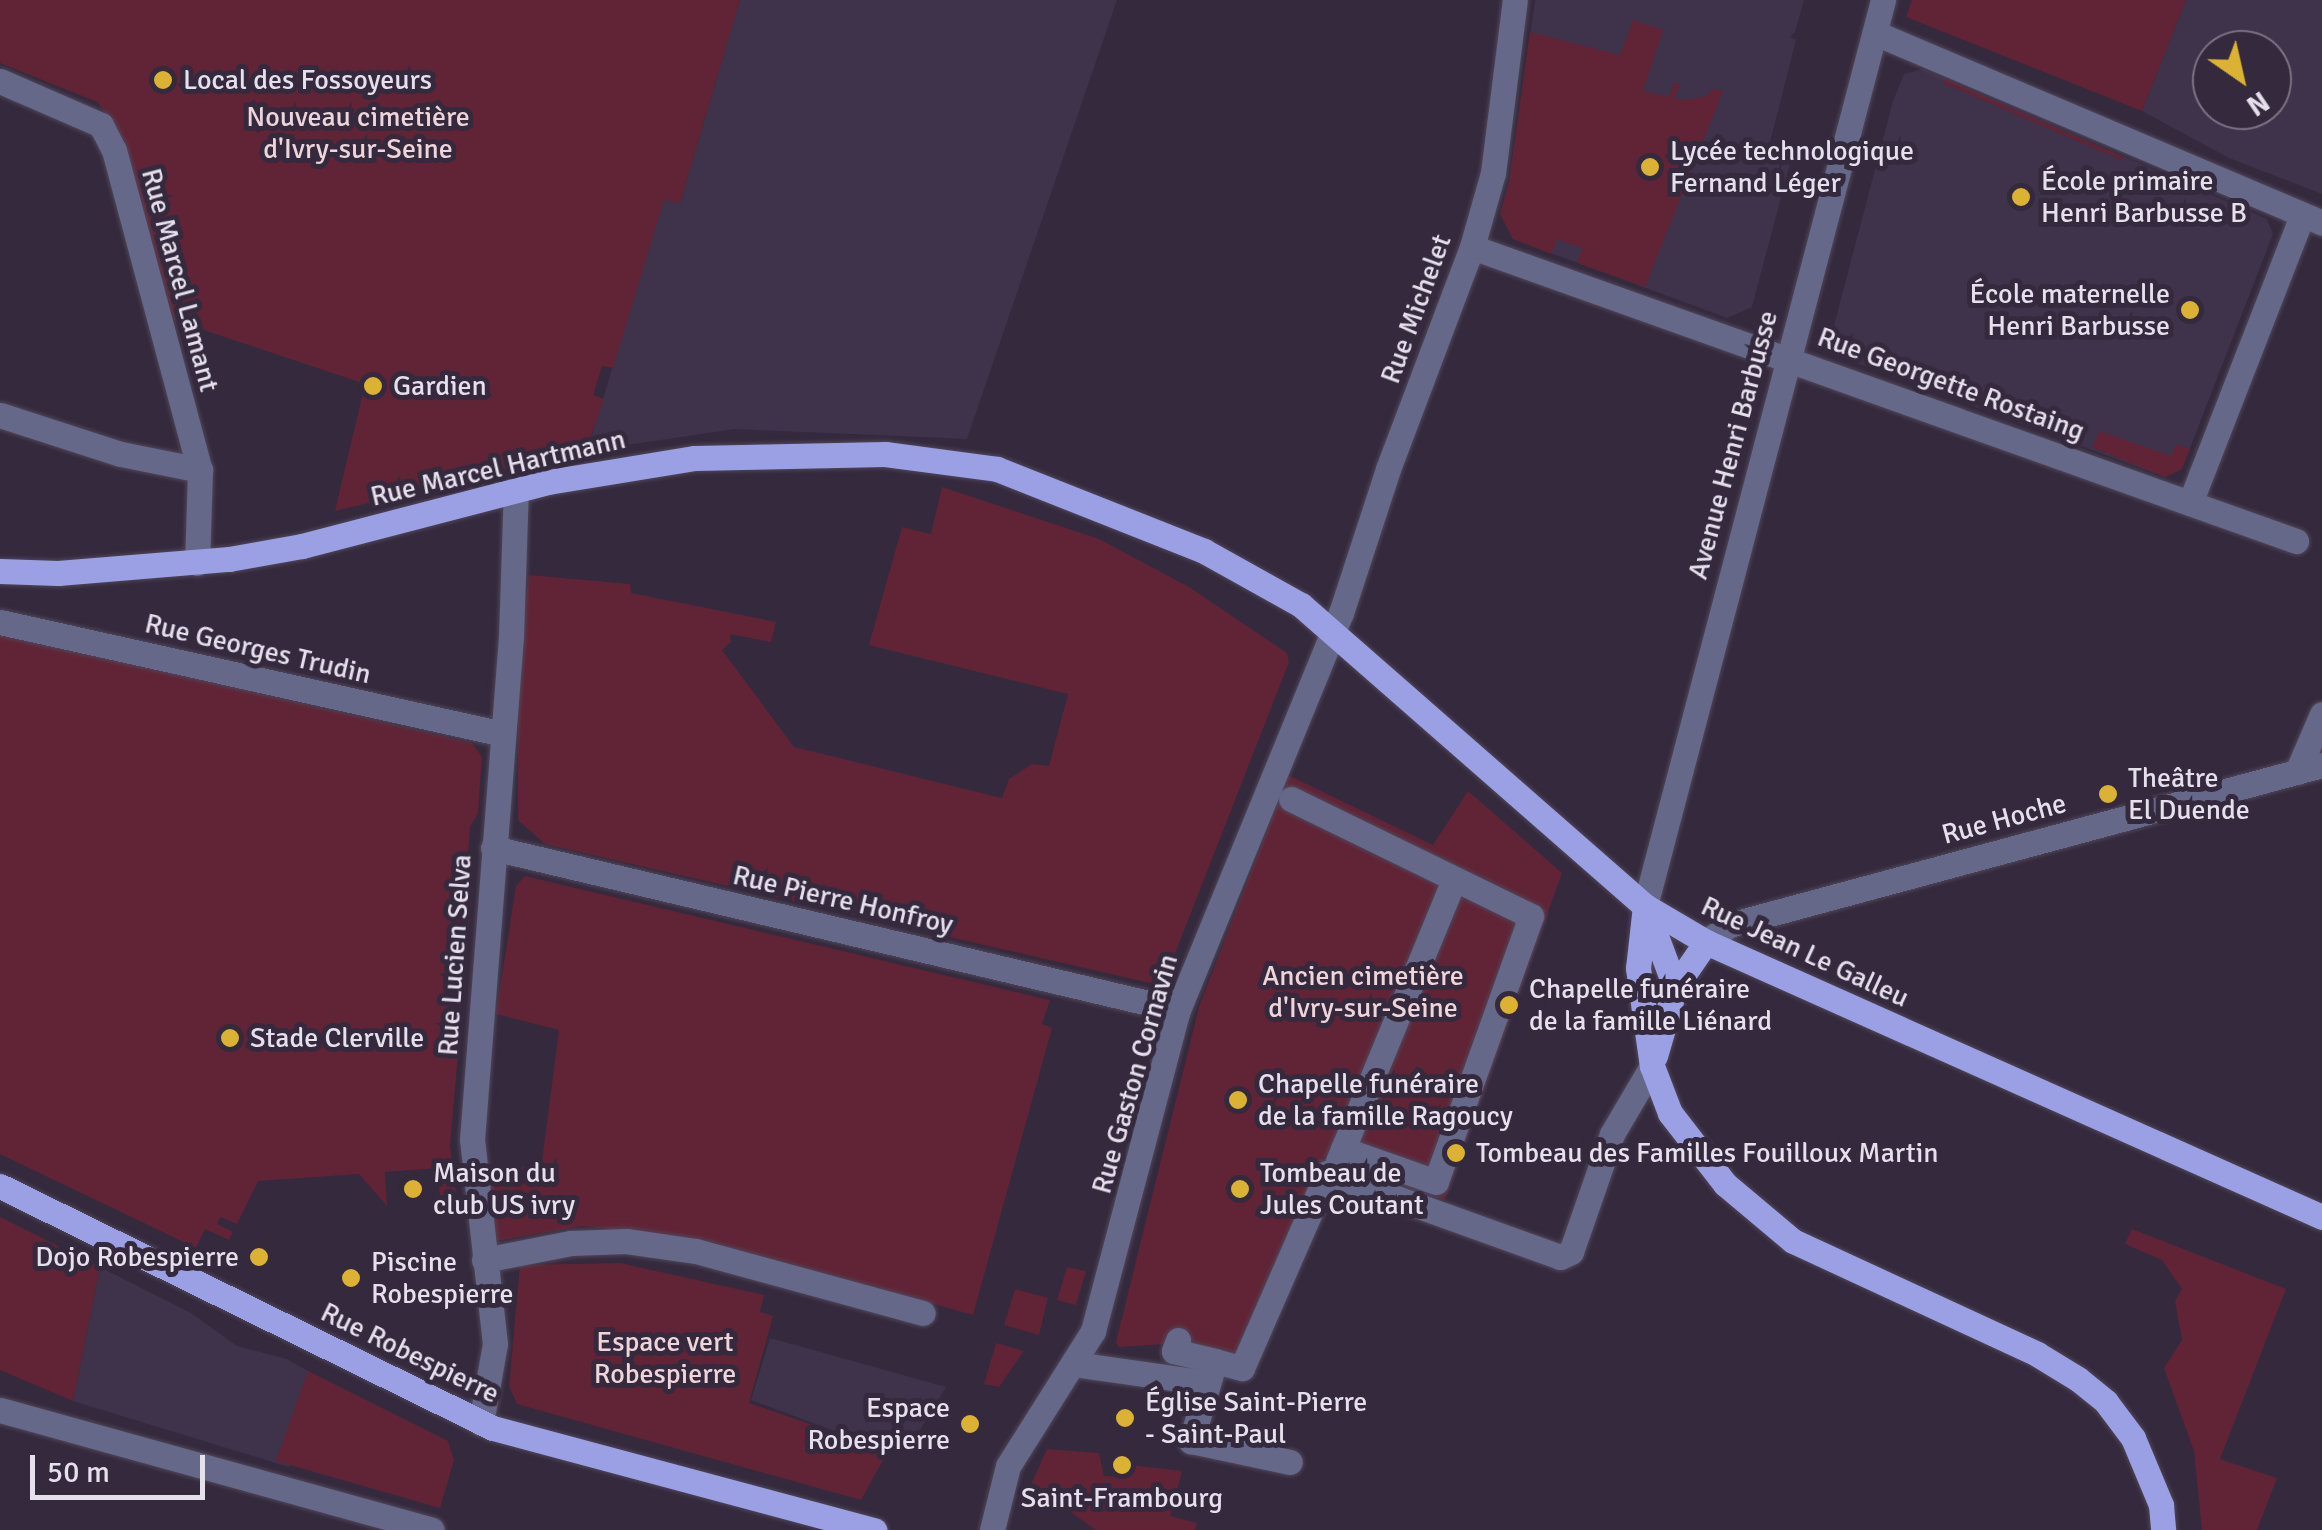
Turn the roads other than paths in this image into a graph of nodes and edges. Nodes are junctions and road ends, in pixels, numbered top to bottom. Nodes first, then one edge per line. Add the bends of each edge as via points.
1 (1515, 0) edge
2 (1884, 0) edge
3 (1875, 33) junction
4 (0, 81) edge
5 (2312, 219) edge
6 (1472, 247) junction
7 (1786, 356) junction
8 (0, 415) edge
9 (200, 470) junction
10 (516, 490) junction
11 (2190, 503) junction
12 (2296, 541) dead end
13 (197, 562) junction
14 (0, 571) edge
15 (0, 622) edge
16 (1334, 630) junction
17 (2322, 714) edge
18 (503, 734) junction
19 (2322, 765) edge
20 (2296, 772) junction
21 (1291, 800) dead end
22 (493, 848) junction
23 (1454, 879) junction
24 (1644, 906) junction
25 (1706, 942) junction
26 (1674, 987) junction
27 (1178, 1010) junction
28 (1652, 1066) junction
29 (1342, 1149) junction
30 (1332, 1175) junction
31 (0, 1186) edge
32 (2322, 1217) edge
33 (484, 1260) junction
34 (923, 1313) dead end
35 (1178, 1340) dead end
36 (1074, 1364) junction
37 (1211, 1372) junction
38 (0, 1410) edge
39 (481, 1422) junction
40 (1290, 1462) dead end
41 (432, 1530) edge
42 (874, 1530) edge
43 (992, 1530) edge
44 (2163, 1530) edge

1 - 6 street, Rue Michelet via 1493,173
2 - 3 street, Avenue Henri Barbusse
3 - 5 street
3 - 7 street, Avenue Henri Barbusse
4 - 9 street, Rue Marcel Lamant via 101,125 114,150
5 - 11 street
6 - 7 street, Rue Georgette Rostaing
6 - 16 street, Rue Michelet
7 - 11 street, Rue Georgette Rostaing
7 - 24 street, Avenue Henri Barbusse
8 - 9 street via 121,454
9 - 13 street, Rue Marcel Lamant
10 - 13 main road, Rue Marcel Hartmann via 302,546
10 - 16 main road, Rue Marcel Hartmann via 695,458 885,454 960,462 1041,483 1204,550
10 - 18 street, Rue Lucien Selva
11 - 12 street, Rue Georgette Rostaing
13 - 14 main road, Rue Marcel Hartmann
15 - 18 street, Rue Georges Trudin
16 - 24 main road, Rue Jean Le Galleu
16 - 27 street, Rue Gaston Cornavin
17 - 20 street
18 - 22 street, Rue Lucien Selva
19 - 20 street, Rue Hoche
20 - 25 street, Rue Hoche via 1729,925
21 - 23 street
22 - 27 street, Rue Pierre Honfroy
22 - 33 street, Rue Lucien Selva via 472,1140
23 - 29 street
23 - 29 street via 1530,916 1436,1182
24 - 25 main road, Rue Jean Le Galleu
24 - 26 main road
24 - 28 main road via 1638,968
25 - 26 main road
25 - 32 main road, Rue Jean Le Galleu
26 - 28 main road
27 - 36 street, Rue Gaston Cornavin via 1093,1331
28 - 30 street via 1612,1134 1571,1252 1560,1257
28 - 44 main road via 1670,1113 1696,1149 1725,1184 1794,1241 2037,1354 2106,1402 2149,1471
29 - 30 street
30 - 37 street via 1327,1173 1242,1368
31 - 39 main road, Rue Robespierre
33 - 34 street via 570,1243 626,1241 696,1251
33 - 39 street, Rue Lucien Selva via 495,1344
35 - 37 street via 1174,1352
36 - 37 street
36 - 43 street, Rue Gaston Cornavin via 1008,1466
37 - 40 street via 1191,1441
38 - 41 street
39 - 42 main road, Rue Robespierre

